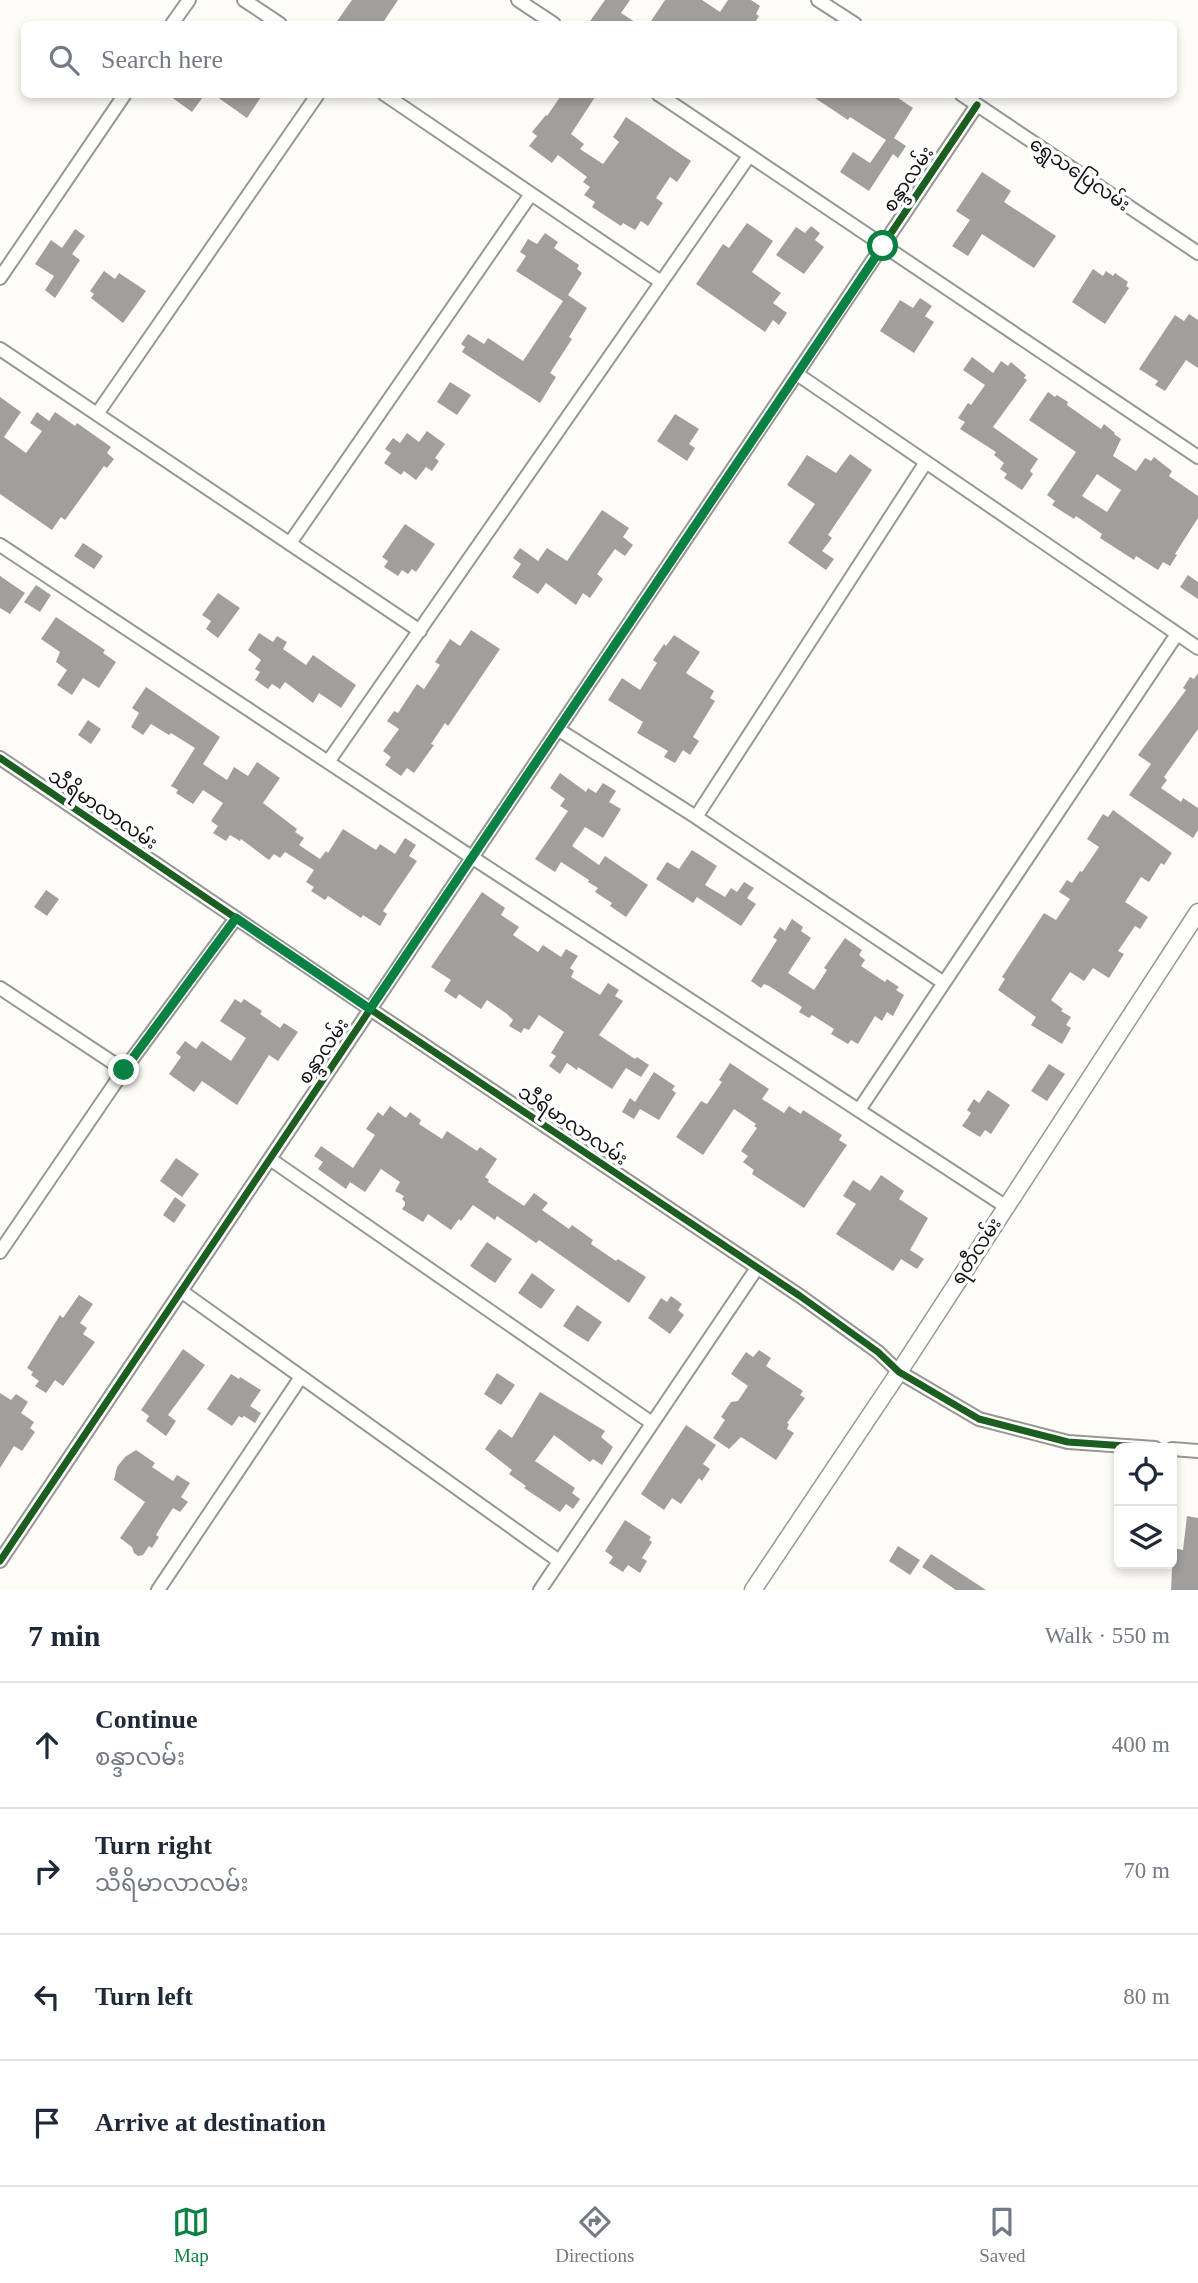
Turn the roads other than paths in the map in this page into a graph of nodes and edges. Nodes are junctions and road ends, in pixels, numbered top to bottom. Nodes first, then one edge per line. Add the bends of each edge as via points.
1 (189, 0) edge
2 (244, 0) edge
3 (518, 0) edge
4 (818, 0) edge
5 (174, 21) edge
6 (276, 21) edge
7 (550, 21) edge
8 (850, 21) edge
9 (122, 98) edge
10 (315, 98) edge
11 (390, 98) edge
12 (664, 98) edge
13 (967, 98) edge
14 (977, 105) junction
15 (749, 156) junction
16 (531, 194) junction
17 (883, 246) junction
18 (1198, 253) edge
19 (0, 278) edge
20 (662, 282) junction
21 (0, 349) edge
22 (797, 374) junction
23 (97, 414) junction
24 (1198, 457) edge
25 (926, 463) junction
26 (290, 543) junction
27 (0, 545) edge
28 (420, 631) junction
29 (1178, 634) junction
30 (1198, 648) edge
31 (559, 730) junction
32 (0, 758) edge
33 (328, 762) junction
34 (696, 817) junction
35 (473, 858) junction
36 (1198, 912) edge
37 (236, 918) junction
38 (944, 983) junction
39 (0, 988) edge
40 (370, 1009) junction
41 (124, 1070) junction
42 (859, 1110) junction
43 (270, 1159) junction
44 (1006, 1206) junction
45 (0, 1252) edge
46 (757, 1268) junction
47 (181, 1291) junction
48 (899, 1372) junction
49 (301, 1377) junction
50 (652, 1423) junction
51 (1114, 1445) edge
52 (1177, 1450) edge
53 (1198, 1451) edge
54 (0, 1561) edge
55 (559, 1561) junction
56 (158, 1590) edge
57 (540, 1590) edge
58 (753, 1590) edge

1 - 5 street
2 - 6 street
3 - 7 street
4 - 8 street
9 - 19 street
10 - 23 street
11 - 16 street
12 - 15 street
13 - 14 street, ရွှေသပြေလမ်း
14 - 17 street, စန္ဒာလမ်း
14 - 18 street, ရွှေသပြေလမ်း
15 - 17 street
15 - 20 street
16 - 20 street
16 - 26 street
17 - 22 street, စန္ဒာလမ်း
17 - 24 street
20 - 28 street
21 - 23 street
22 - 25 street
22 - 31 street, စန္ဒာလမ်း
23 - 26 street
25 - 29 street
25 - 34 street
26 - 28 street
27 - 33 street
28 - 33 street
29 - 30 street
29 - 38 street
31 - 34 street
31 - 35 street, စန္ဒာလမ်း
32 - 37 street, သီရိမာလာလမ်း
33 - 35 street
34 - 38 street
35 - 40 street, စန္ဒာလမ်း
35 - 42 street
36 - 44 street, ရတီလမ်း
37 - 40 street, သီရိမာလာလမ်း
37 - 41 street
38 - 42 street
39 - 41 street
40 - 43 street, စန္ဒာလမ်း
40 - 46 street, သီရိမာလာလမ်း
41 - 45 street
42 - 44 street
43 - 47 street, စန္ဒာလမ်း
43 - 50 street
44 - 48 street, ရတီလမ်း
46 - 48 street, သီရိမာလာလမ်း via 878,1352
46 - 50 street
47 - 49 street
47 - 54 street, စန္ဒာလမ်း
48 - 51 street, သီရိမာလာလမ်း via 979,1419 1068,1442
48 - 58 street, ရတီလမ်း
49 - 55 street
49 - 56 street
50 - 55 street
52 - 53 street
55 - 57 street

